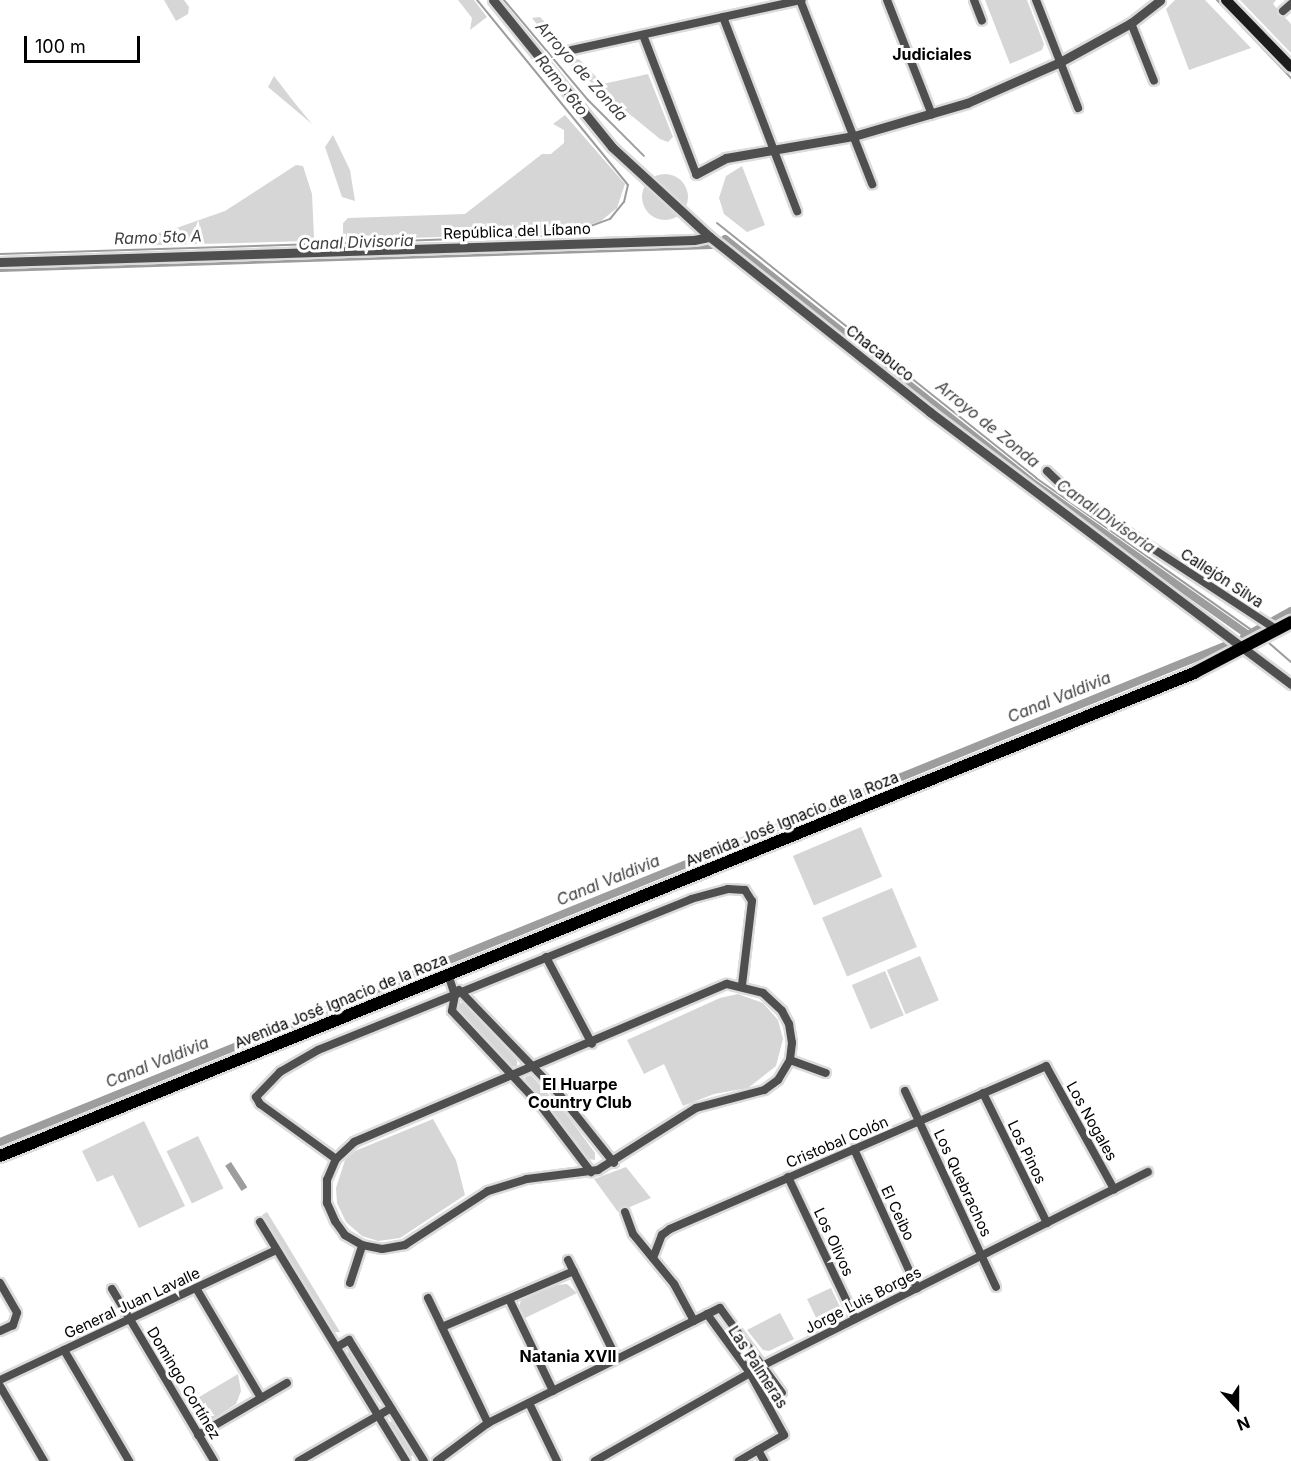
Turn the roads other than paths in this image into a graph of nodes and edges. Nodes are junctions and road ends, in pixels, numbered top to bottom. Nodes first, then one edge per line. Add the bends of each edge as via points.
1 (493, 0) edge
2 (801, 0) edge
3 (887, 0) edge
4 (974, 0) edge
5 (1036, 0) edge
6 (1160, 0) edge
7 (1226, 0) edge
8 (1291, 4) edge
9 (1283, 11) dead end
10 (723, 17) junction
11 (982, 21) dead end
12 (1131, 23) junction
13 (643, 35) junction
14 (572, 50) dead end
15 (1060, 62) junction
16 (1291, 68) edge
17 (1154, 81) dead end
18 (1078, 108) dead end
19 (932, 115) junction
20 (854, 136) junction
21 (774, 149) junction
22 (696, 174) joint
23 (872, 184) dead end
24 (797, 211) dead end
25 (710, 237) junction
26 (0, 262) edge
27 (1047, 471) dead end
28 (1291, 622) edge
29 (1271, 626) junction
30 (1246, 648) junction
31 (1291, 684) edge
32 (546, 957) junction
33 (450, 978) junction
34 (742, 985) junction
35 (458, 994) junction
36 (592, 1044) junction
37 (790, 1060) junction
38 (1046, 1066) joint
39 (533, 1068) junction
40 (826, 1073) dead end
41 (514, 1077) junction
42 (905, 1091) dead end
43 (983, 1093) junction
44 (919, 1121) junction
45 (854, 1149) junction
46 (0, 1156) edge
47 (336, 1159) junction
48 (614, 1163) junction
49 (591, 1172) junction
50 (1148, 1172) dead end
51 (788, 1177) junction
52 (1114, 1189) junction
53 (625, 1212) dead end
54 (260, 1222) dead end
55 (1047, 1223) junction
56 (362, 1245) junction
57 (276, 1250) junction
58 (982, 1256) junction
59 (653, 1258) junction
60 (568, 1260) dead end
61 (574, 1271) junction
62 (0, 1283) edge
63 (350, 1283) dead end
64 (996, 1287) dead end
65 (196, 1288) junction
66 (917, 1288) junction
67 (112, 1289) dead end
68 (428, 1298) dead end
69 (509, 1299) junction
70 (707, 1314) junction
71 (130, 1319) junction
72 (855, 1319) junction
73 (694, 1321) junction
74 (442, 1327) junction
75 (0, 1331) edge
76 (337, 1347) junction
77 (64, 1350) junction
78 (617, 1359) junction
79 (762, 1366) junction
80 (750, 1373) junction
81 (0, 1380) edge
82 (287, 1383) dead end
83 (0, 1386) edge
84 (553, 1391) junction
85 (782, 1393) dead end
86 (261, 1398) junction
87 (529, 1403) junction
88 (391, 1408) junction
89 (378, 1415) junction
90 (488, 1423) junction
91 (198, 1435) junction
92 (758, 1450) junction
93 (44, 1461) edge
94 (129, 1461) edge
95 (214, 1461) edge
96 (299, 1461) edge
97 (406, 1461) edge
98 (424, 1461) edge
99 (437, 1461) edge
100 (557, 1461) edge
101 (596, 1461) edge
102 (739, 1461) edge
103 (765, 1461) edge

1 - 25 street, Chacabuco via 612,147
2 - 10 street
2 - 20 street
3 - 19 street
4 - 11 street
5 - 15 street
6 - 12 street
7 - 16 main road
8 - 9 street
10 - 13 street
10 - 21 street
12 - 15 street
12 - 17 street
13 - 14 street
13 - 22 street
15 - 18 street
15 - 19 street via 1016,84
19 - 20 street
20 - 21 street
20 - 23 street
21 - 22 street via 726,158
21 - 24 street
25 - 26 street, República del Líbano via 682,241
25 - 30 street, Chacabuco via 930,412
27 - 29 street, Callejón Silva via 1074,497
28 - 29 main road, Avenida José Ignacio de la Roza
29 - 30 main road, Avenida José Ignacio de la Roza
30 - 31 street, Chacabuco
30 - 33 main road, Avenida José Ignacio de la Roza via 1194,673
32 - 34 street via 691,899 739,889 749,894 752,901
32 - 35 street
32 - 36 street
33 - 35 street
33 - 46 main road, Avenida José Ignacio de la Roza
34 - 36 street via 715,987
34 - 37 street via 770,997 786,1017 792,1032
35 - 39 street
35 - 41 street via 452,1011
35 - 47 street via 305,1056 260,1088 256,1097 261,1104
36 - 39 street
37 - 40 street
37 - 48 street via 778,1080 764,1090 696,1108
38 - 43 street, Cristobal Colón
38 - 52 street, Los Nogales
39 - 41 street
39 - 48 street
41 - 47 street via 362,1138
41 - 49 street
42 - 44 street, Los Quebrachos
43 - 44 street, Cristobal Colón
43 - 55 street, Los Pinos
44 - 45 street, Cristobal Colón
44 - 58 street, Los Quebrachos
45 - 51 street, Cristobal Colón
45 - 66 street, El Ceibo
47 - 56 street via 327,1180 327,1203 345,1235
48 - 49 street
49 - 56 street via 506,1185 466,1203 414,1242 393,1249
50 - 52 street, Jorge Luis Borges
51 - 59 street, Cristobal Colón via 666,1231
51 - 72 street, Los Olivos
52 - 55 street, Jorge Luis Borges
53 - 59 street via 633,1234
54 - 57 street
55 - 58 street, Jorge Luis Borges
56 - 63 street
57 - 65 street, General Juan Lavalle
57 - 76 street
58 - 64 street, Los Quebrachos
58 - 66 street, Jorge Luis Borges
59 - 73 street via 674,1284
60 - 61 street
61 - 69 street
61 - 78 street
62 - 75 street via 17,1313 13,1325
65 - 71 street, General Juan Lavalle
65 - 86 street
66 - 72 street, Jorge Luis Borges
67 - 71 street, Domingo Cortínez
68 - 74 street
69 - 74 street
69 - 84 street
70 - 73 street
70 - 79 street, Las Palmeras via 720,1308
70 - 80 street, Las Palmeras
71 - 77 street, General Juan Lavalle
71 - 91 street, Domingo Cortínez
72 - 79 street, Jorge Luis Borges
73 - 78 street
74 - 90 street
76 - 88 street via 349,1340
76 - 89 street
77 - 81 street, General Juan Lavalle
77 - 94 street
78 - 84 street
79 - 80 street, Jorge Luis Borges
79 - 85 street, Las Palmeras
80 - 92 street, Las Palmeras via 784,1435
80 - 101 street, Jorge Luis Borges
82 - 86 street
83 - 93 street
84 - 87 street
86 - 91 street
87 - 90 street
87 - 100 street
88 - 89 street
88 - 98 street
89 - 96 street
89 - 97 street
90 - 99 street
91 - 95 street, Domingo Cortínez
92 - 102 street
92 - 103 street

